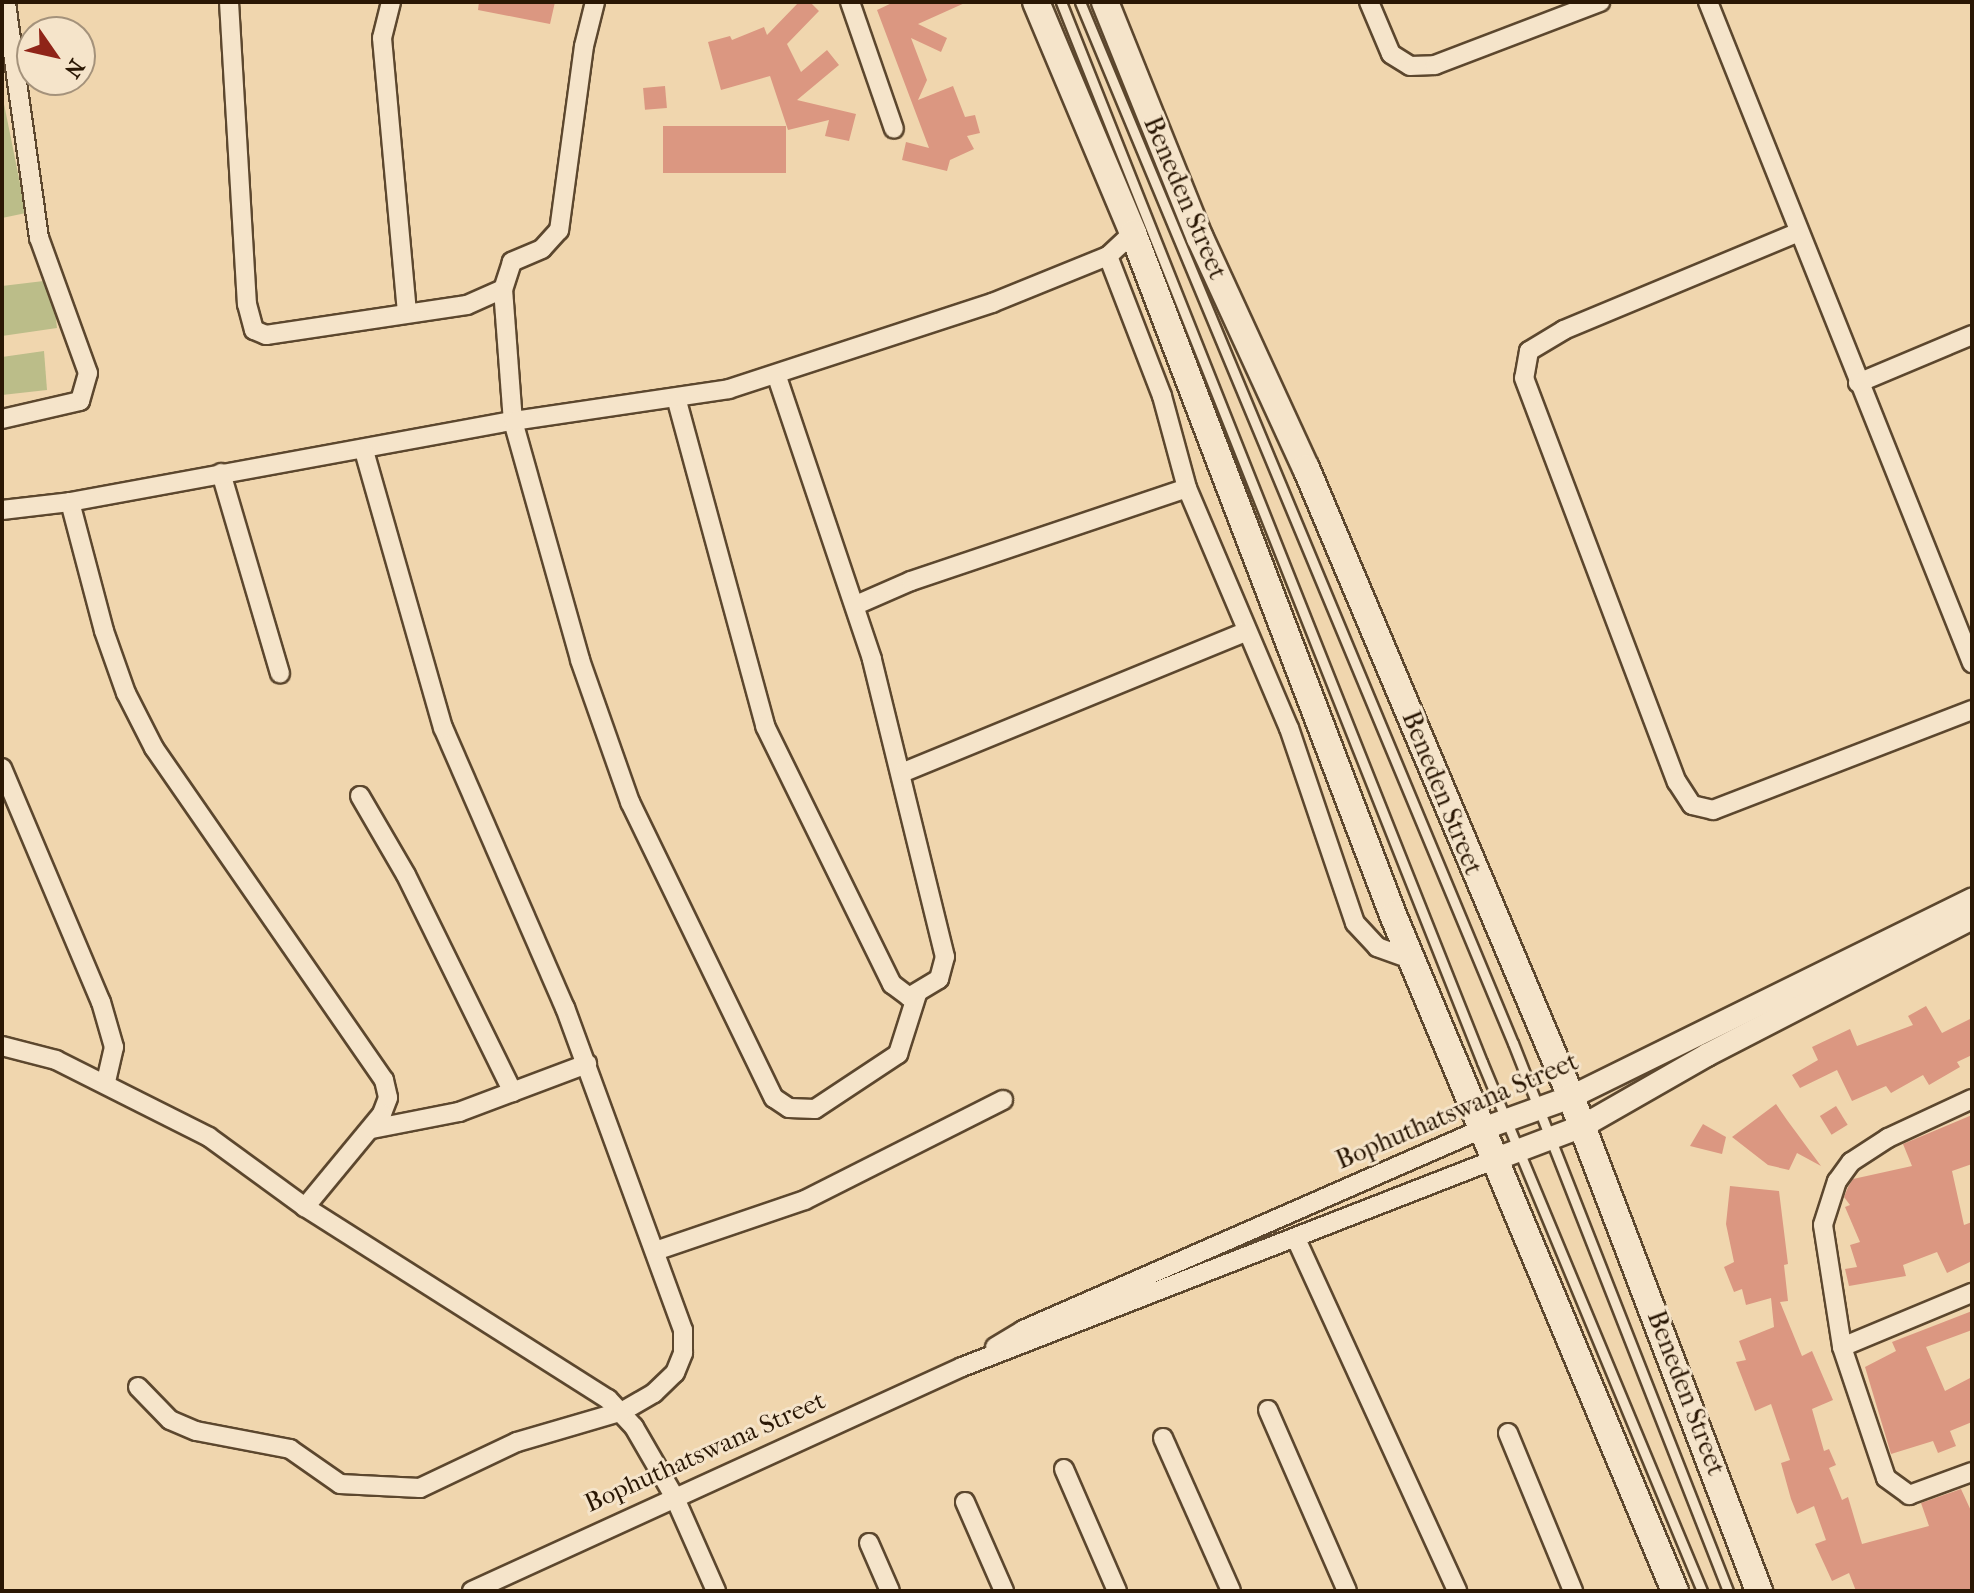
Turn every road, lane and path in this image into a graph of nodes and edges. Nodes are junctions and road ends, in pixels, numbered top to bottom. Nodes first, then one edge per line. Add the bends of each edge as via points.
1 (6, 2) edge
2 (229, 2) edge
3 (391, 2) edge
4 (595, 2) edge
5 (850, 2) edge
6 (1036, 2) edge
7 (1061, 2) edge
8 (1080, 2) edge
9 (1105, 2) edge
10 (1369, 2) edge
11 (1600, 2) edge
12 (1708, 2) edge
13 (894, 129) dead end
14 (1799, 232) junction
15 (1133, 233) junction
16 (1108, 256) junction
17 (503, 289) junction
18 (407, 313) junction
19 (1972, 335) edge
20 (777, 377) junction
21 (1858, 383) junction
22 (677, 401) junction
23 (2, 419) edge
24 (513, 421) junction
25 (364, 451) junction
26 (221, 473) junction
27 (1187, 488) junction
28 (70, 502) junction
29 (2, 510) edge
30 (856, 605) junction
31 (1246, 632) junction
32 (1972, 663) edge
33 (280, 673) dead end
34 (1972, 710) edge
35 (2, 768) edge
36 (904, 772) junction
37 (360, 796) dead end
38 (1972, 900) edge
39 (1972, 918) edge
40 (1412, 960) junction
41 (917, 994) junction
42 (2, 1046) edge
43 (587, 1064) junction
44 (106, 1082) junction
45 (513, 1092) junction
46 (1571, 1097) junction
47 (1972, 1099) edge
48 (1003, 1100) dead end
49 (1538, 1109) junction
50 (1495, 1125) junction
51 (1583, 1126) junction
52 (372, 1129) junction
53 (1551, 1138) junction
54 (1507, 1155) junction
55 (305, 1207) junction
56 (1297, 1241) junction
57 (655, 1251) junction
58 (1972, 1293) edge
59 (1842, 1347) junction
60 (962, 1367) junction
61 (138, 1387) dead end
62 (1268, 1410) dead end
63 (623, 1411) junction
64 (1508, 1433) dead end
65 (1163, 1438) dead end
66 (1064, 1469) dead end
67 (1972, 1472) edge
68 (674, 1496) junction
69 (965, 1502) dead end
70 (869, 1543) dead end
71 (472, 1591) edge
72 (716, 1591) edge
73 (890, 1591) edge
74 (1004, 1591) edge
75 (1117, 1591) edge
76 (1231, 1591) edge
77 (1347, 1591) edge
78 (1457, 1591) edge
79 (1573, 1591) edge
80 (1675, 1591) edge
81 (1702, 1591) edge
82 (1728, 1591) edge
83 (1759, 1591) edge

1 - 23 street via 39,238 88,373 80,401
2 - 18 street via 247,304 254,330 266,335
3 - 18 street via 382,38
4 - 17 street via 576,92 559,230 542,249 512,262
5 - 13 street
6 - 15 main road
7 - 50 lane
8 - 49 lane
9 - 46 main road, Beneden Street via 1200,238 1306,468
10 - 11 street via 1391,54 1410,66 1435,65
12 - 14 street
14 - 21 street
14 - 34 street via 1564,330 1529,351 1524,378 1677,782 1692,805 1713,810
15 - 16 street
15 - 40 main road
16 - 20 street via 919,330
16 - 27 street via 1162,396
17 - 18 street via 467,305
17 - 24 street
19 - 21 street
20 - 22 street
20 - 30 street
21 - 32 street
22 - 24 street
22 - 41 street via 765,726 892,984 909,997
24 - 25 street
24 - 41 street via 568,624 630,802 774,1098 789,1108 815,1109 898,1054
25 - 26 street
25 - 43 street via 443,728 522,900
26 - 28 street
26 - 33 street
27 - 30 street via 911,581
27 - 31 street
28 - 29 street
28 - 52 street via 126,693 194,811 384,1080 388,1098
30 - 36 street
31 - 36 street
31 - 40 street via 1289,728 1355,923 1377,947
35 - 44 street via 101,1002 114,1047
36 - 41 street via 915,844 945,957 939,979
37 - 45 street via 406,875
38 - 46 street, Bophuthatswana Street
39 - 51 street, Bophuthatswana Street via 1707,1055
40 - 50 main road
42 - 44 street via 56,1060
43 - 45 street
43 - 57 street
44 - 55 street via 209,1137
45 - 52 street via 433,1119
46 - 49 street, Bophuthatswana Street
46 - 51 main road, Beneden Street
47 - 59 street via 1888,1138 1851,1162 1837,1181 1823,1225
48 - 57 street via 805,1200
49 - 50 street, Bophuthatswana Street
49 - 53 lane
50 - 54 main road
50 - 60 street, Bophuthatswana Street via 1023,1330
51 - 53 street, Bophuthatswana Street
51 - 83 main road, Beneden Street
52 - 55 street
53 - 54 street, Bophuthatswana Street
53 - 82 lane
54 - 56 street, Bophuthatswana Street
54 - 80 main road via 1616,1460
54 - 81 lane
55 - 63 street via 579,1377
56 - 60 street, Bophuthatswana Street
56 - 78 street
57 - 63 street via 683,1330 683,1353 675,1373
58 - 59 street
59 - 67 street via 1880,1466 1896,1488 1909,1495 1923,1494
60 - 68 street, Bophuthatswana Street
61 - 63 street via 170,1420 196,1431 290,1449 340,1484 390,1489 420,1488 517,1442
62 - 77 street
63 - 68 street
64 - 79 street
65 - 76 street
66 - 75 street
68 - 71 street, Bophuthatswana Street
68 - 72 street
69 - 74 street
70 - 73 street

